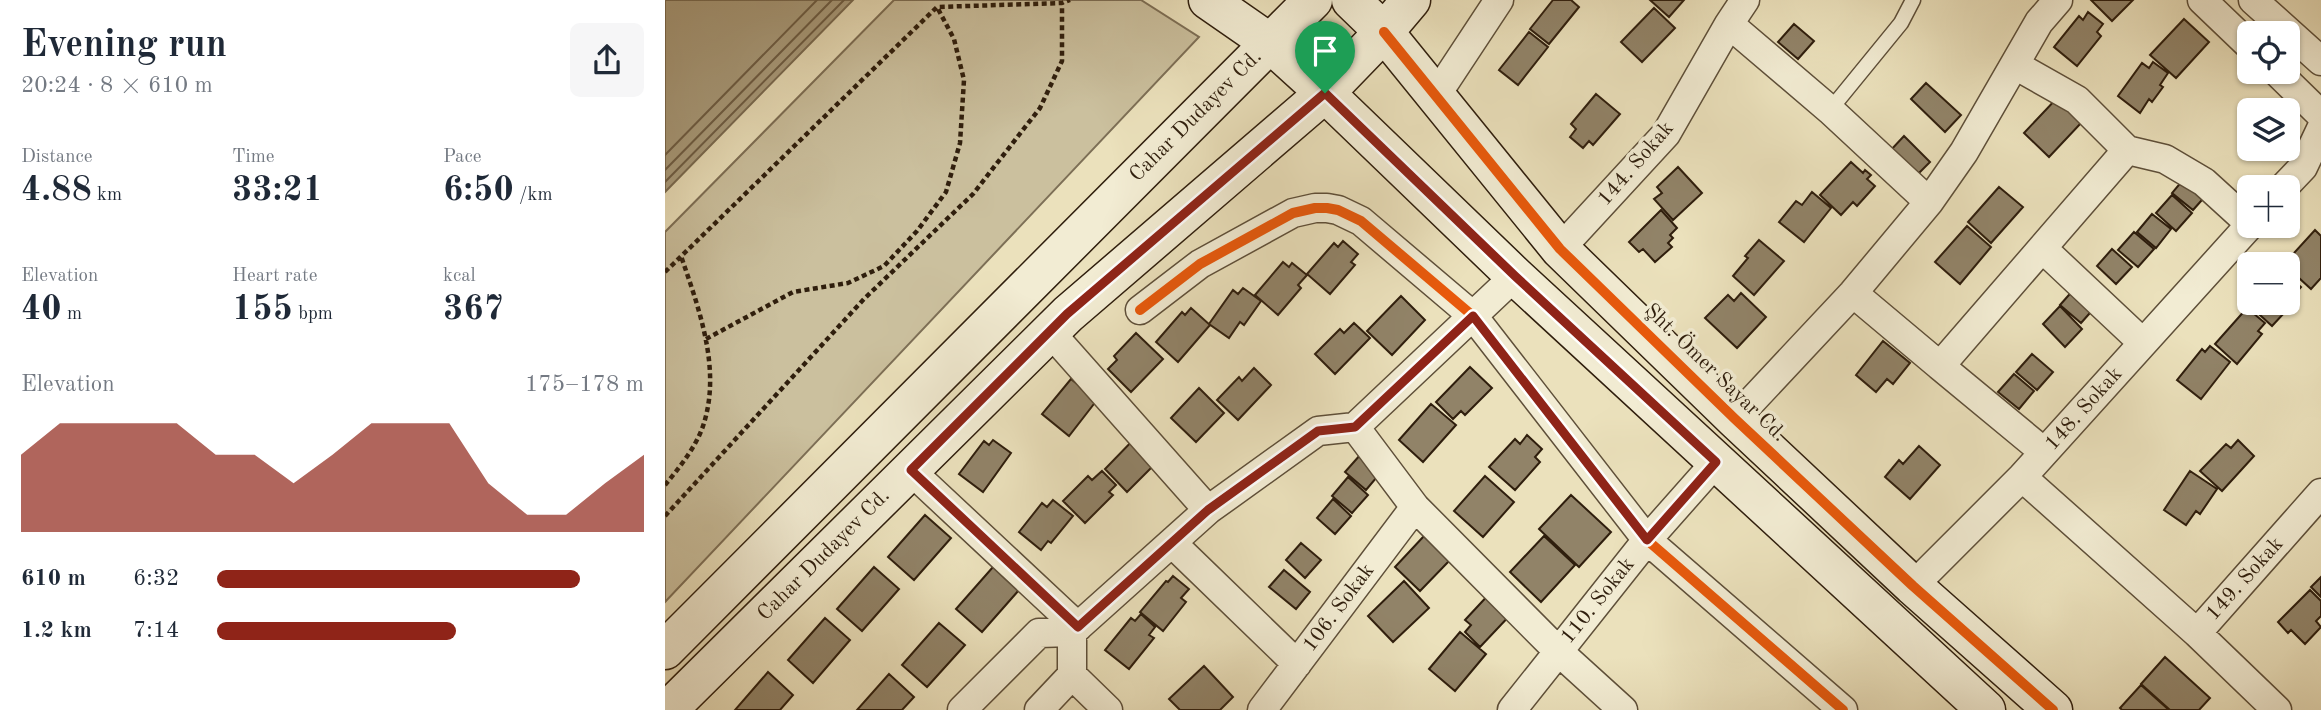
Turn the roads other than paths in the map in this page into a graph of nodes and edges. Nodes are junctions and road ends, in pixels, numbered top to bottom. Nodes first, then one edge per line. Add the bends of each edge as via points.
1 (1208, 0) edge
2 (1313, 0) edge
3 (1351, 0) edge
4 (1411, 0) edge
5 (1499, 0) edge
6 (1745, 0) edge
7 (1913, 0) edge
8 (2058, 0) edge
9 (2201, 0) edge
10 (2253, 0) edge
11 (1729, 24) junction
12 (1384, 32) junction
13 (2237, 34) edge
14 (1270, 43) junction
15 (2321, 61) edge
16 (2015, 65) junction
17 (2289, 84) edge
18 (1325, 93) junction
19 (1435, 97) junction
20 (1831, 110) junction
21 (2321, 115) edge
22 (2321, 130) edge
23 (2127, 150) junction
24 (2295, 175) edge
25 (1929, 202) junction
26 (2237, 213) edge
27 (2237, 237) edge
28 (2042, 248) junction
29 (1560, 249) junction
30 (1515, 276) junction
31 (1853, 293) junction
32 (1140, 310) dead end
33 (1473, 316) junction
34 (1050, 332) junction
35 (2143, 343) junction
36 (1940, 366) junction
37 (1735, 419) junction
38 (1355, 427) junction
39 (2044, 452) junction
40 (1716, 462) junction
41 (911, 470) junction
42 (2022, 477) junction
43 (2321, 494) edge
44 (1415, 507) junction
45 (1208, 510) junction
46 (1647, 540) junction
47 (1172, 543) junction
48 (1913, 586) junction
49 (1075, 630) junction
50 (2197, 633) junction
51 (665, 650) edge
52 (1558, 651) junction
53 (1297, 664) junction
54 (1072, 675) junction
55 (2263, 706) edge
56 (668, 710) edge
57 (962, 710) edge
58 (1039, 710) edge
59 (1108, 710) edge
60 (1262, 710) edge
61 (1512, 710) edge
62 (1623, 710) edge
63 (1843, 710) edge
64 (1986, 710) edge
65 (2053, 710) edge

1 - 14 main road
2 - 14 main road, Cahar Dudayev Cd.
3 - 12 main road, Şht. Ömer Sayar Cd.
4 - 12 main road, Cahar Dudayev Cd.
5 - 19 street
6 - 11 street, 144. Sokak
7 - 20 lane via 1901,23
8 - 16 street via 2039,22
9 - 13 street
10 - 15 street
11 - 20 street
11 - 29 street, 144. Sokak via 1666,134
12 - 18 main road, Cahar Dudayev Cd.
12 - 19 main road, Şht. Ömer Sayar Cd.
14 - 18 main road
14 - 51 main road, Cahar Dudayev Cd.
16 - 23 street via 2077,100
16 - 25 street
17 - 21 street
18 - 30 main road
18 - 34 main road, Cahar Dudayev Cd.
19 - 29 main road, Şht. Ömer Sayar Cd.
20 - 25 street
22 - 24 street
23 - 26 street via 2165,159 2204,182
23 - 28 street
25 - 31 street
27 - 35 street, 148. Sokak
28 - 35 street
28 - 36 street
29 - 37 main road, Şht. Ömer Sayar Cd.
30 - 33 street
30 - 40 main road
31 - 36 street
31 - 37 street
32 - 33 street via 1200,264 1293,213 1315,208 1338,210 1361,221
33 - 38 street
33 - 46 street
34 - 41 main road, Cahar Dudayev Cd.
34 - 45 street
35 - 39 street, 148. Sokak
36 - 39 street
37 - 48 main road, Şht. Ömer Sayar Cd.
38 - 44 street
38 - 45 street via 1318,431
39 - 42 street, 148. Sokak
40 - 46 street, 110. Sokak
40 - 64 main road
41 - 49 street
41 - 56 main road, Cahar Dudayev Cd.
42 - 48 street, 148. Sokak
42 - 50 street
43 - 50 street, 149. Sokak
44 - 52 street
44 - 53 street, 106. Sokak
45 - 47 street
46 - 52 street, 110. Sokak
46 - 63 street
47 - 49 street
47 - 53 street
48 - 65 main road, Şht. Ömer Sayar Cd.
49 - 54 street
49 - 57 street via 1039,633
50 - 55 street
52 - 61 street, 110. Sokak
52 - 62 street
53 - 60 street, 106. Sokak
54 - 58 street
54 - 59 street

